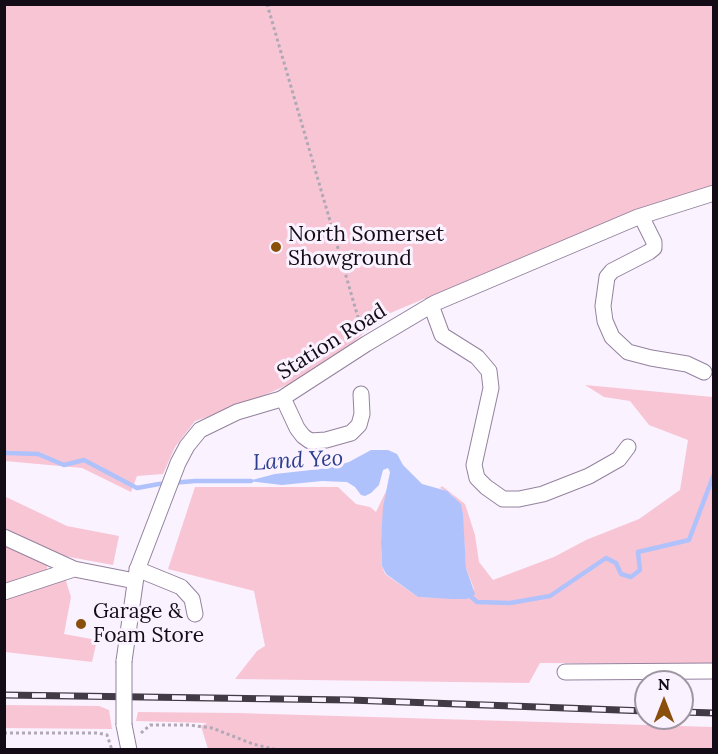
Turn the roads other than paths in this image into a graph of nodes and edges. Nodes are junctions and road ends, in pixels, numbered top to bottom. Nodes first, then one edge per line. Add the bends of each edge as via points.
1 (714, 193) edge
2 (641, 216) junction
3 (431, 305) junction
4 (704, 372) dead end
5 (361, 394) dead end
6 (283, 398) junction
7 (628, 447) dead end
8 (4, 537) edge
9 (74, 569) junction
10 (136, 575) junction
11 (4, 592) edge
12 (195, 614) dead end
13 (714, 671) edge
14 (565, 672) dead end
15 (134, 746) edge

1 - 2 street, Station Road
2 - 3 street, Station Road
2 - 4 street via 654,248 607,277 605,321 612,337 628,352 687,364
3 - 6 street, Station Road
3 - 7 street via 442,335 477,357 489,371 491,388 474,465 477,478 486,487 503,499 543,494 590,477 619,459
5 - 6 street via 362,414 351,433 310,441 303,436
6 - 10 street, Station Road via 237,412 200,430 178,463
8 - 9 street
9 - 10 street
9 - 11 street
10 - 12 street via 181,587 192,599
10 - 15 street, Station Road, bridge via 124,661 124,725
13 - 14 street

